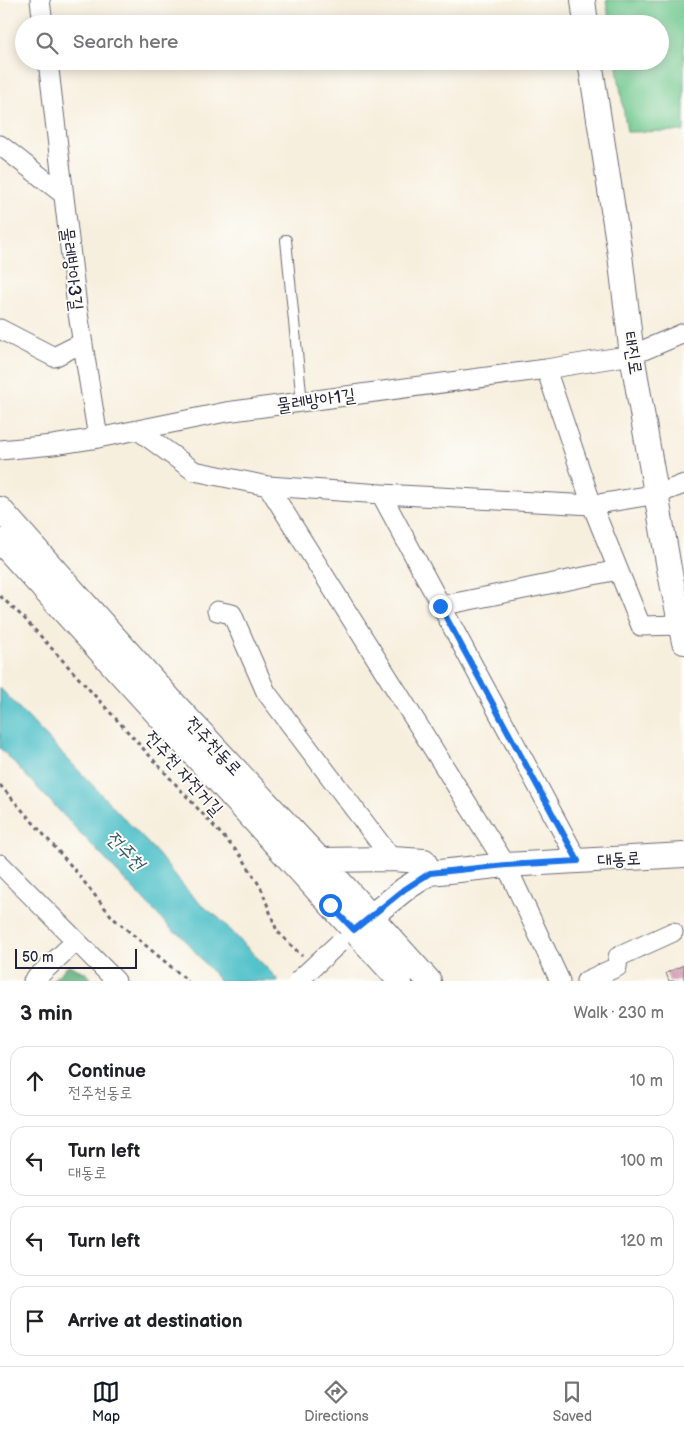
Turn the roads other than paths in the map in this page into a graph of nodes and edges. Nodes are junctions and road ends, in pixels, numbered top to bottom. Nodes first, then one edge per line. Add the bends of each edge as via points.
1 (40, 0) edge
2 (583, 0) edge
3 (42, 15) edge
4 (585, 15) edge
5 (49, 70) edge
6 (591, 70) edge
7 (0, 145) edge
8 (63, 194) junction
9 (286, 240) dead end
10 (0, 329) edge
11 (684, 333) edge
12 (82, 343) junction
13 (632, 355) junction
14 (546, 369) junction
15 (302, 403) junction
16 (138, 430) junction
17 (98, 438) junction
18 (0, 450) edge
19 (684, 484) edge
20 (268, 486) junction
21 (381, 494) junction
22 (658, 494) junction
23 (592, 505) junction
24 (0, 509) edge
25 (0, 541) edge
26 (677, 569) edge
27 (618, 570) junction
28 (440, 606) junction
29 (217, 611) dead end
30 (682, 634) edge
31 (684, 855) edge
32 (392, 859) junction
33 (320, 860) junction
34 (578, 861) junction
35 (0, 864) edge
36 (506, 865) junction
37 (430, 873) junction
38 (354, 930) junction
39 (673, 932) dead end
40 (76, 941) junction
41 (33, 981) edge
42 (116, 981) edge
43 (298, 981) edge
44 (400, 981) edge
45 (429, 981) edge
46 (560, 981) edge
47 (586, 981) edge

1 - 3 street
2 - 4 street
5 - 8 street, 물레방아3길
6 - 13 street, 태진로
7 - 8 street
8 - 12 street, 물레방아3길
9 - 15 lane
10 - 12 street via 54,357
11 - 13 street, 물레방아1길
12 - 17 street, 물레방아3길
13 - 14 street, 물레방아1길
13 - 22 street, 태진로
14 - 15 street, 물레방아1길
14 - 23 street
15 - 16 street, 물레방아1길 via 226,412
16 - 17 street, 물레방아1길
16 - 20 street via 194,471
17 - 18 street, 물레방아1길
19 - 22 street
20 - 21 street
20 - 36 street
21 - 23 street
21 - 28 street
22 - 23 street
22 - 26 street, 태진로
23 - 27 street
24 - 33 street, 전주천동로 via 177,707
25 - 38 street, 전주천동로
26 - 30 street, 태진로
27 - 28 street
27 - 30 street via 641,626
28 - 34 street
29 - 32 street via 232,614 266,692
31 - 34 street, 대동로
32 - 33 street
32 - 37 street via 424,861
33 - 38 street, 전주천동로
34 - 36 street, 대동로
35 - 40 street
36 - 37 street, 대동로
36 - 46 street
37 - 38 street, 대동로
38 - 43 street, bridge
38 - 44 street, 전주천동로
38 - 45 street, 전주천동로
39 - 47 street via 618,957 617,966
40 - 41 street
40 - 42 street

